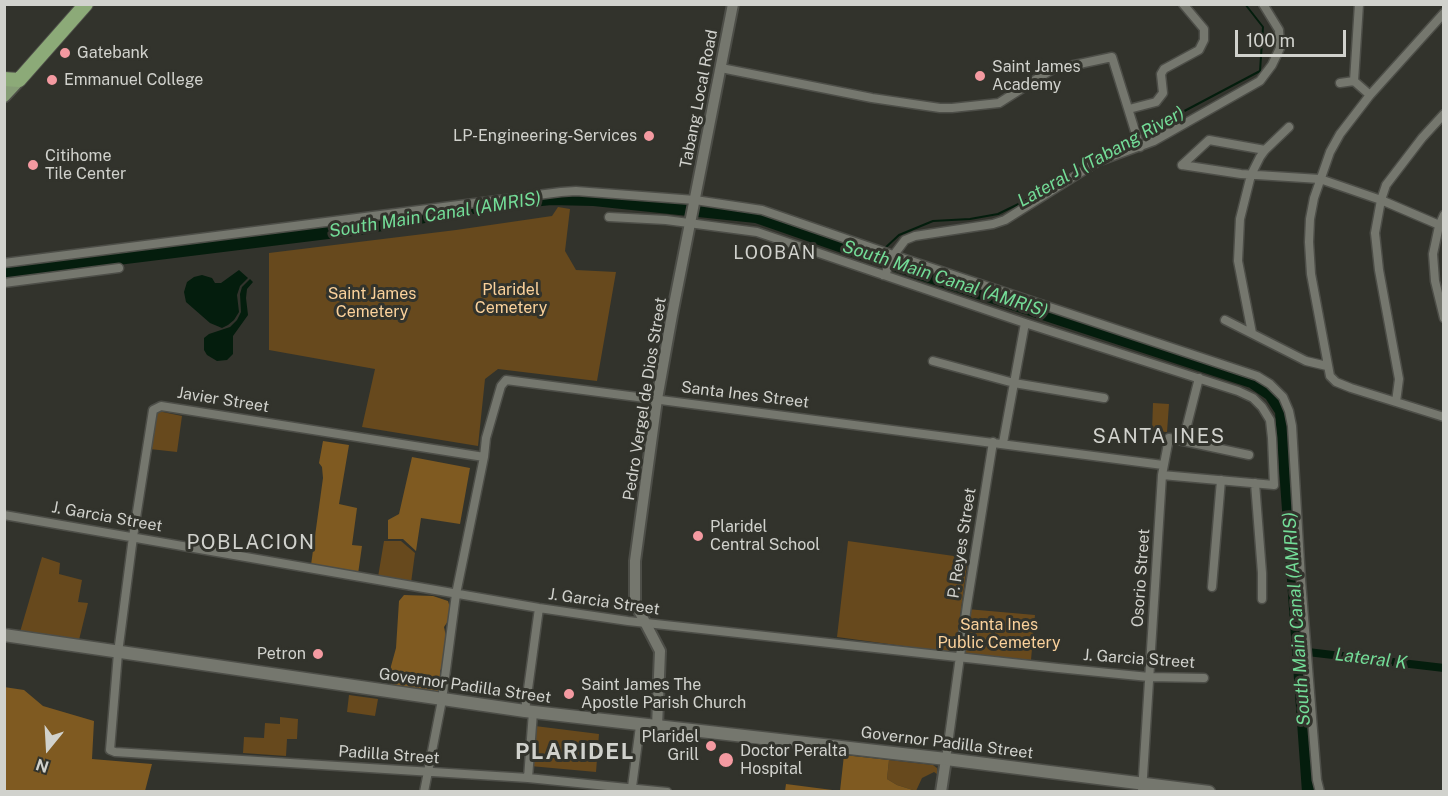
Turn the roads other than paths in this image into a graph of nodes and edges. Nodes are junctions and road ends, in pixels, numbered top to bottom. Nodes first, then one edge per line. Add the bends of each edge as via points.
1 (86, 4) edge
2 (733, 4) edge
3 (1183, 4) edge
4 (1263, 4) edge
5 (1359, 5) edge
6 (1443, 13) edge
7 (721, 68) junction
8 (4, 79) edge
9 (19, 80) junction
10 (1354, 81) junction
11 (1340, 83) dead end
12 (1370, 95) junction
13 (4, 96) edge
14 (1129, 109) junction
15 (1443, 114) edge
16 (1289, 127) dead end
17 (1138, 145) junction
18 (1264, 150) junction
19 (1251, 175) junction
20 (1320, 179) junction
21 (1381, 200) junction
22 (695, 201) junction
23 (1443, 215) edge
24 (609, 217) dead end
25 (692, 219) junction
26 (1441, 227) edge
27 (887, 255) junction
28 (4, 263) edge
29 (119, 268) dead end
30 (885, 274) junction
31 (4, 283) edge
32 (1443, 318) edge
33 (1225, 320) dead end
34 (1024, 323) junction
35 (1252, 333) junction
36 (933, 361) dead end
37 (1327, 366) junction
38 (1199, 378) junction
39 (1014, 383) junction
40 (1104, 398) dead end
41 (657, 399) junction
42 (1396, 402) junction
43 (1443, 417) edge
44 (1183, 441) junction
45 (993, 442) junction
46 (1003, 443) junction
47 (1249, 455) dead end
48 (484, 457) junction
49 (1163, 465) junction
50 (1162, 475) junction
51 (1221, 480) junction
52 (1255, 483) junction
53 (4, 515) edge
54 (133, 537) junction
55 (1212, 587) dead end
56 (456, 594) junction
57 (1262, 599) dead end
58 (635, 603) junction
59 (539, 608) junction
60 (628, 621) junction
61 (645, 623) junction
62 (4, 635) edge
63 (118, 653) junction
64 (959, 658) junction
65 (1149, 677) junction
66 (1204, 678) dead end
67 (442, 700) junction
68 (529, 712) junction
69 (640, 726) junction
70 (657, 727) junction
71 (110, 750) joint
72 (946, 759) junction
73 (428, 773) junction
74 (528, 778) junction
75 (632, 787) junction
76 (594, 788) edge
77 (1143, 788) edge
78 (424, 792) edge
79 (667, 792) edge
80 (941, 792) edge
81 (1209, 792) edge
82 (1320, 792) edge

1 - 9 highway
2 - 7 street, Tabang Local Road
3 - 14 street via 1204,29 1199,50 1164,69 1163,93 1156,102
4 - 17 street via 1279,30 1280,48 1260,81 1179,128
5 - 10 street
6 - 12 street
7 - 14 street via 872,98 952,108 999,103 1051,70 1112,57
7 - 22 street, Tabang Local Road
8 - 9 highway
9 - 13 main road
10 - 11 street
10 - 12 street
12 - 20 street via 1340,134
14 - 17 street
15 - 21 street via 1395,172
16 - 18 street
17 - 27 street via 1096,162 1005,220 915,236
18 - 19 street
18 - 19 street via 1209,137 1182,165
19 - 20 street
19 - 35 street via 1240,219 1238,261
20 - 21 street
20 - 37 street via 1309,242
21 - 26 street
21 - 42 street via 1375,233 1378,270 1399,379
22 - 25 street, Pedro Vergel de Dios Street
22 - 27 street via 762,210
22 - 28 street via 561,192
23 - 26 street
24 - 25 street
25 - 30 street via 757,232
25 - 41 street, Pedro Vergel de Dios Street
26 - 32 street via 1433,254
27 - 30 street
27 - 82 street via 1235,367 1270,384 1283,397 1292,426
29 - 31 street
30 - 34 street
33 - 35 street
34 - 38 street
34 - 39 street
35 - 37 street via 1306,361
36 - 39 street
37 - 42 street via 1336,382
38 - 44 street
38 - 52 street via 1253,398 1270,420 1274,485
39 - 40 street
39 - 46 street
41 - 45 street, Santa Ines Street
41 - 48 street, Santa Ines Street via 506,380 486,438
41 - 58 street, Pedro Vergel de Dios Street via 635,561
42 - 43 street
44 - 47 street
44 - 49 street, Osorio Street via 1169,438
45 - 46 street, Santa Ines Street
45 - 64 street, P. Reyes Street
46 - 49 street, Santa Ines Street
48 - 54 street, Javier Street via 161,406 153,410
48 - 56 street, Santa Ines Street
49 - 50 street, Osorio Street
50 - 51 street
50 - 65 street, Osorio Street
51 - 52 street
51 - 55 street
52 - 57 street
53 - 54 street, J. Garcia Street
54 - 56 street, J. Garcia Street
54 - 63 street, Javier Street
56 - 59 street, J. Garcia Street
56 - 67 street, Santa Ines Street
58 - 60 street, Pedro Vergel de Dios Street
58 - 61 street, Pedro Vergel de Dios Street
59 - 60 street, J. Garcia Street
59 - 68 street
60 - 61 street, J. Garcia Street
61 - 64 street, J. Garcia Street
61 - 70 street, Pedro Vergel de Dios Street via 660,651
62 - 63 main road, Governor Padilla Street
63 - 67 main road, Governor Padilla Street
63 - 71 street, Javier Street
64 - 65 street, J. Garcia Street
64 - 72 street, P. Reyes Street
65 - 66 street, J. Garcia Street
65 - 77 street, Osorio Street
67 - 68 main road, Governor Padilla Street
67 - 73 street, Santa Ines Street
68 - 69 main road, Governor Padilla Street
68 - 74 street
69 - 70 main road, Governor Padilla Street
69 - 75 street
70 - 72 main road, Governor Padilla Street
71 - 73 street, Padilla Street
72 - 77 main road, Governor Padilla Street
72 - 80 street, P. Reyes Street
73 - 74 street, Padilla Street
73 - 78 street, Santa Ines Street
74 - 76 street, Padilla Street
75 - 76 street, Padilla Street
75 - 79 street, Padilla Street
77 - 81 main road, Governor Padilla Street

